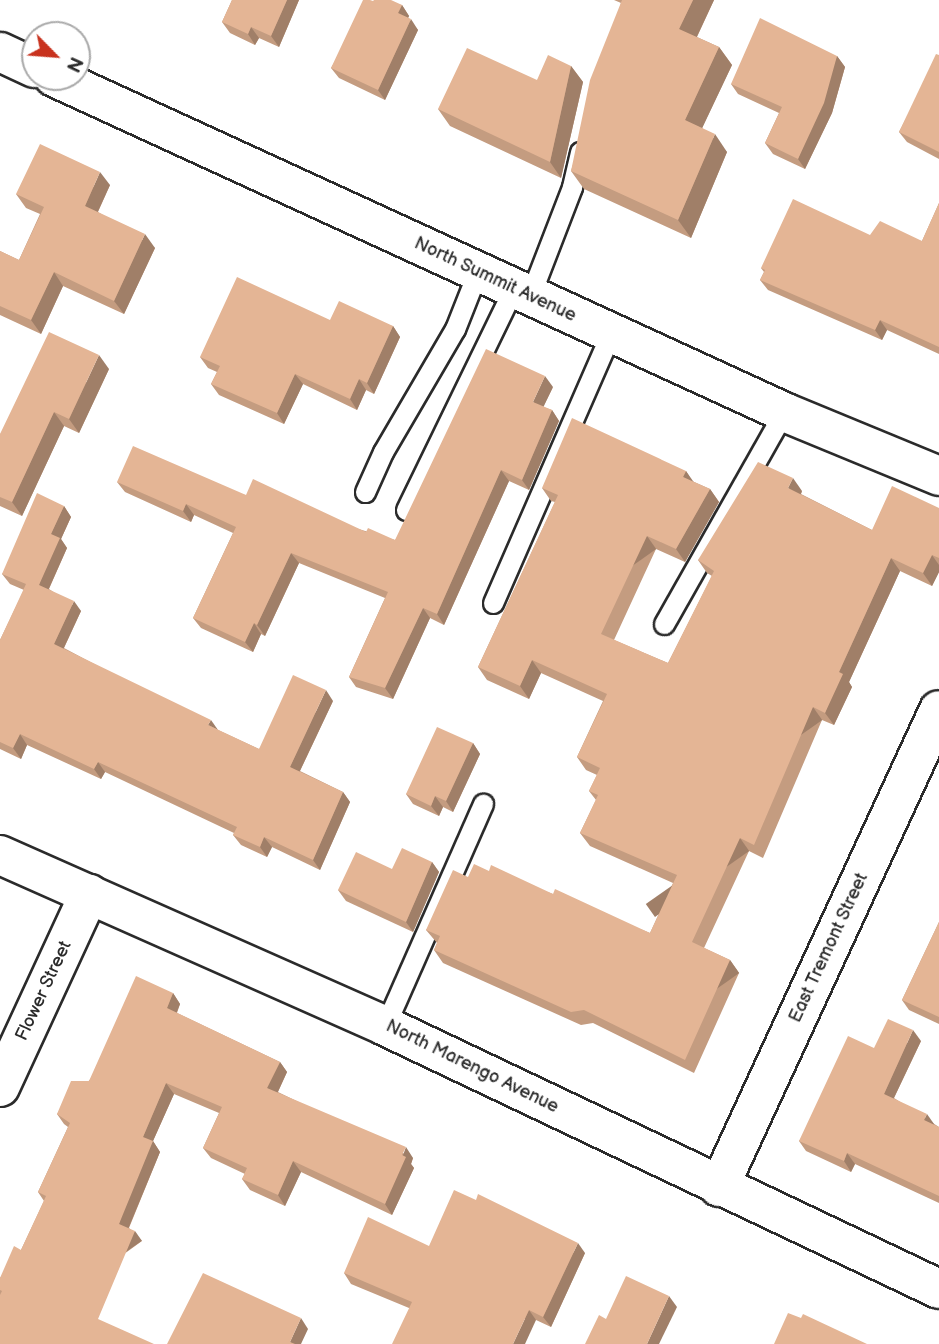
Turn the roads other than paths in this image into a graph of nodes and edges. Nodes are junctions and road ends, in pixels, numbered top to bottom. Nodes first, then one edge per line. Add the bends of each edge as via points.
1 (0, 52) edge
2 (21, 62) edge
3 (85, 91) edge
4 (585, 127) edge
5 (478, 271) junction
6 (522, 292) junction
7 (611, 333) junction
8 (784, 412) junction
9 (939, 476) edge
10 (365, 492) dead end
11 (406, 509) edge
12 (493, 603) dead end
13 (664, 624) dead end
14 (939, 710) edge
15 (483, 804) dead end
16 (0, 855) edge
17 (89, 894) junction
18 (385, 1026) junction
19 (0, 1087) edge
20 (719, 1187) junction
21 (939, 1289) edge

1 - 2 street
3 - 5 street, North Summit Avenue
4 - 6 lane via 572,187
5 - 6 street, North Summit Avenue
5 - 10 lane via 455,329 383,452
6 - 7 street, North Summit Avenue
6 - 11 lane
7 - 8 street, North Summit Avenue
7 - 12 lane
8 - 9 street, North Summit Avenue
8 - 13 lane
14 - 20 street, East Tremont Street
15 - 18 lane
16 - 17 street, North Marengo Avenue
17 - 18 street, North Marengo Avenue
17 - 19 street, Flower Street
18 - 20 street, North Marengo Avenue
20 - 21 street, North Marengo Avenue

